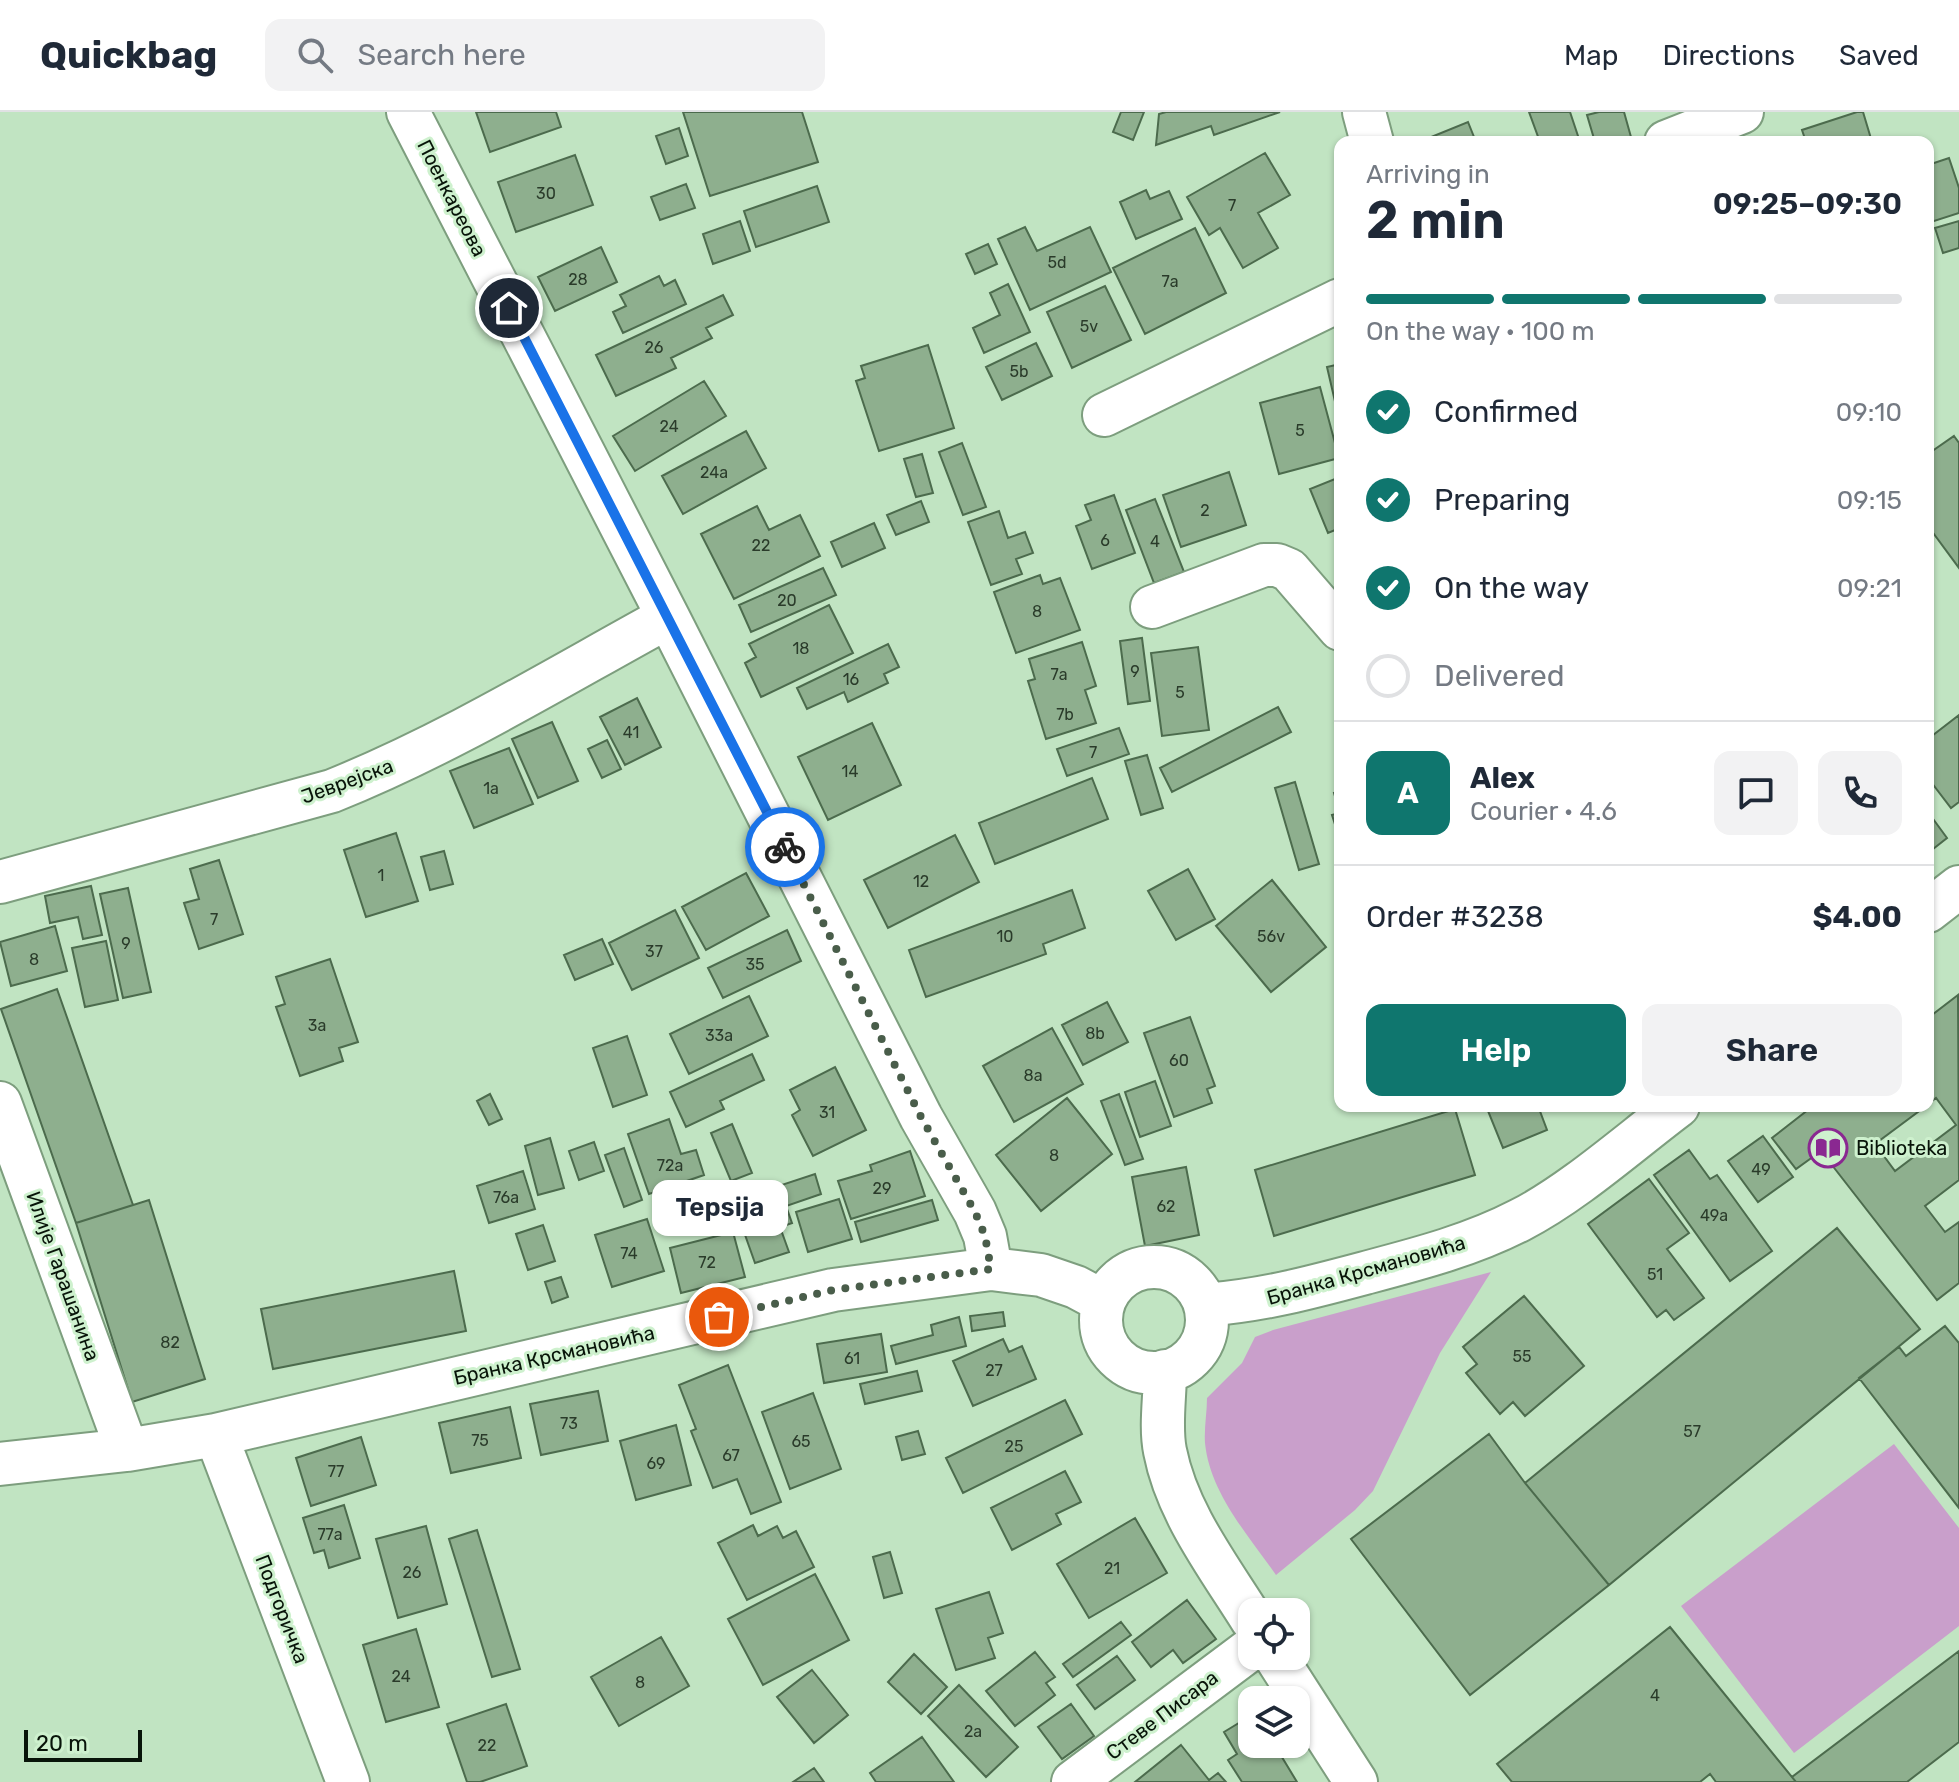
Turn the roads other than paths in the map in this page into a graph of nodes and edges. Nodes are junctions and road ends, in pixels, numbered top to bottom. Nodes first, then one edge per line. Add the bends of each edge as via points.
1 (408, 112) edge
2 (1364, 112) edge
3 (1742, 112) edge
4 (1370, 136) edge
5 (1681, 136) edge
6 (1334, 303) edge
7 (1104, 415) dead end
8 (1152, 607) dead end
9 (668, 617) junction
10 (1334, 622) edge
11 (0, 882) edge
12 (1959, 887) edge
13 (1934, 906) edge
14 (0, 1103) edge
15 (1670, 1112) edge
16 (991, 1269) junction
17 (1104, 1302) junction
18 (1205, 1305) junction
19 (1165, 1371) junction
20 (216, 1435) junction
21 (127, 1450) junction
22 (0, 1464) edge
23 (1238, 1598) edge
24 (1238, 1658) edge
25 (1284, 1670) edge
26 (348, 1782) edge
27 (1073, 1782) edge
28 (1356, 1782) edge

1 - 9 street, Поенкареова
2 - 4 street
3 - 5 street
6 - 7 street
8 - 10 street via 1264,565 1277,565 1289,570
9 - 11 street, Јеврејска via 425,750 343,787
9 - 16 street, Поенкареова via 921,1117 975,1212
12 - 13 street
14 - 21 street, Илије Гарашанина
15 - 18 street, Бранка Крсмановића via 1548,1204 1493,1233 1308,1289
16 - 17 street, Бранка Крсмановића via 1041,1275
16 - 20 street, Бранка Крсмановића via 833,1290
17 - 18 street via 1125,1275 1164,1267 1178,1272
17 - 19 street via 1102,1329 1114,1354 1137,1370
18 - 19 street via 1205,1337 1199,1347 1190,1359
19 - 23 street via 1165,1449 1176,1489
20 - 21 street, Бранка Крсмановића
20 - 26 street, Подгоричка
21 - 22 street, Бранка Крсмановића
24 - 27 street, Стеве Писара
25 - 28 street

